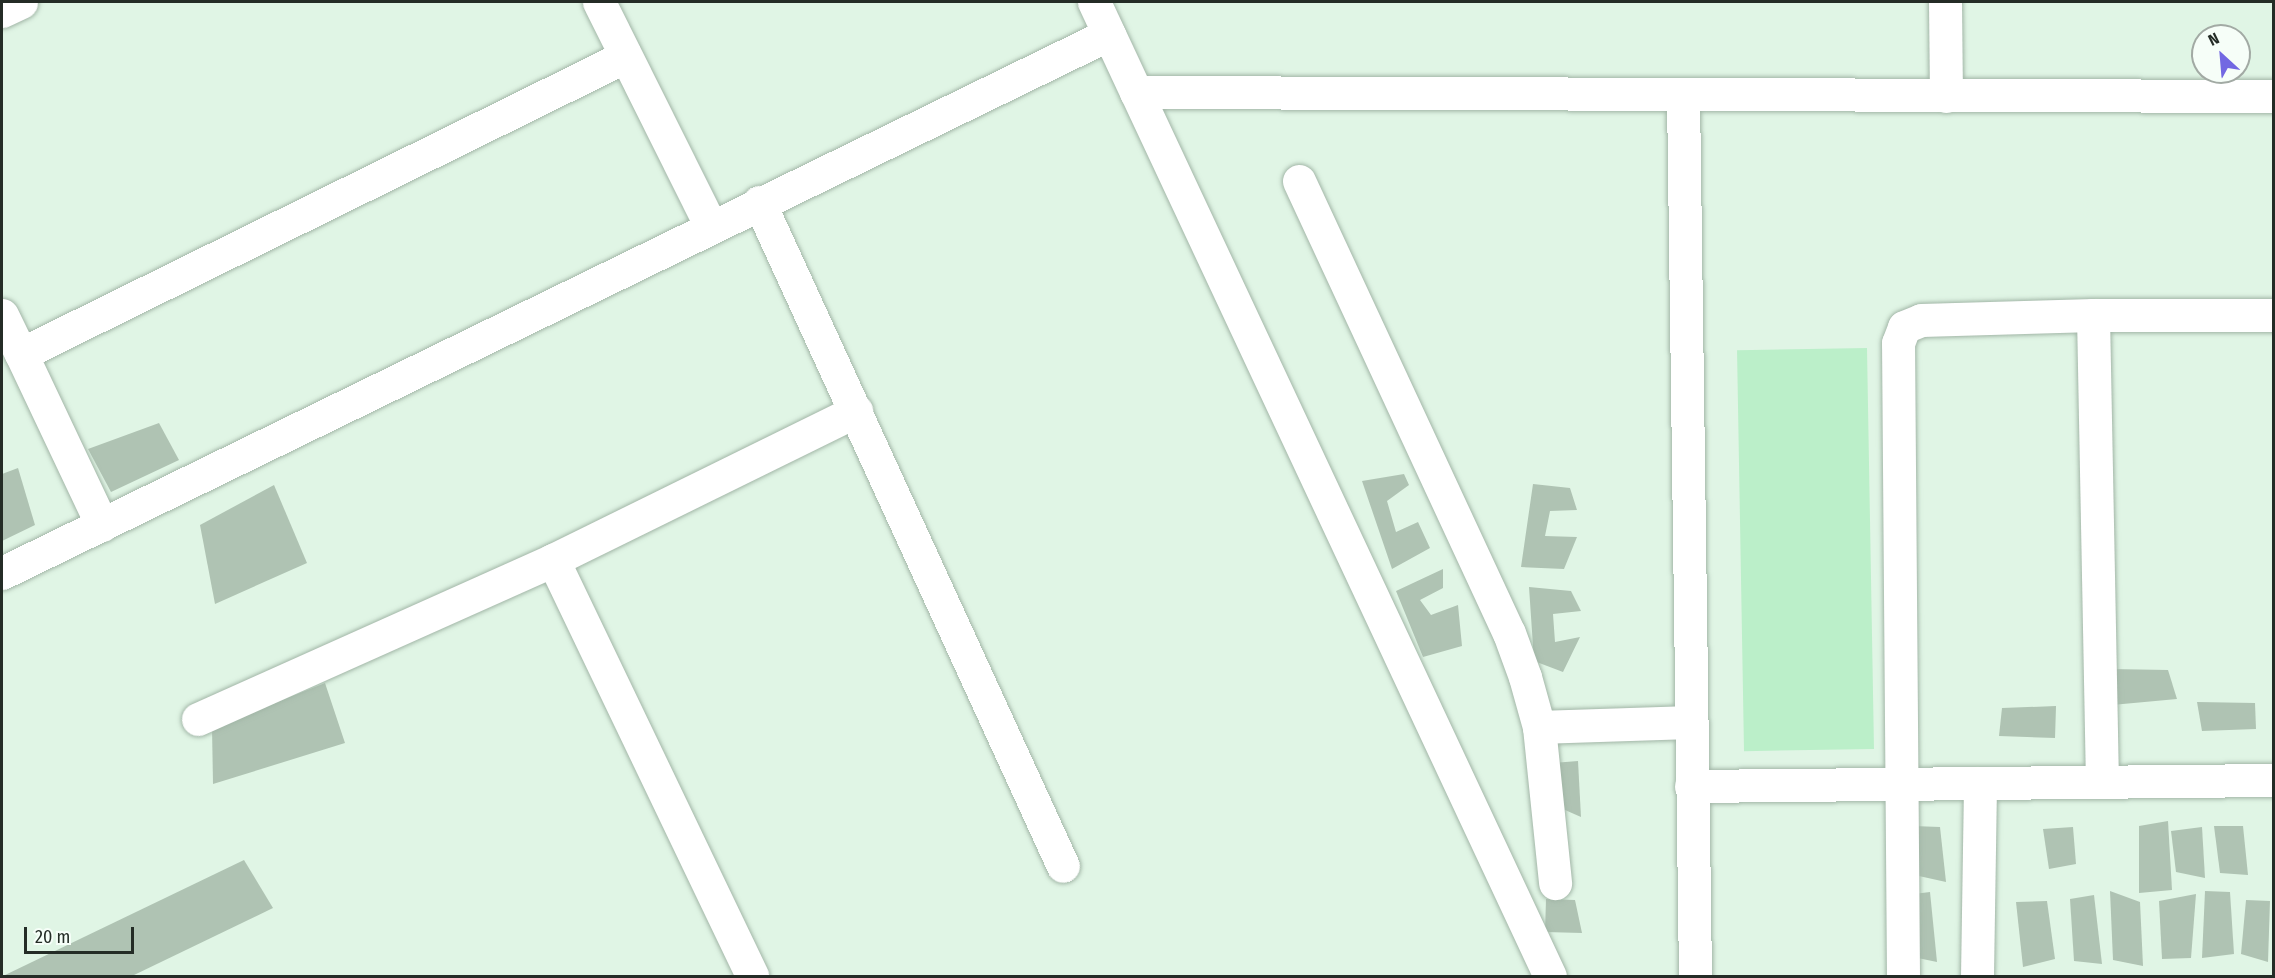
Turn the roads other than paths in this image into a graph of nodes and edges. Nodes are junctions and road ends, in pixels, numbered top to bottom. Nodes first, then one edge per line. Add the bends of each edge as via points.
1 (21, 2) edge
2 (599, 2) edge
3 (1094, 2) edge
4 (1945, 2) edge
5 (2, 11) edge
6 (1109, 34) junction
7 (626, 57) junction
8 (1136, 92) junction
9 (1683, 94) junction
10 (1946, 96) junction
11 (2274, 96) edge
12 (1299, 181) dead end
13 (759, 202) junction
14 (711, 226) junction
15 (2, 315) edge
16 (2093, 315) junction
17 (2274, 315) edge
18 (21, 354) junction
19 (856, 411) junction
20 (102, 525) junction
21 (553, 560) junction
22 (2, 573) edge
23 (198, 719) dead end
24 (1690, 722) junction
25 (1539, 727) junction
26 (2274, 780) edge
27 (2102, 781) junction
28 (1980, 783) junction
29 (1901, 784) junction
30 (1691, 786) junction
31 (1063, 866) dead end
32 (1555, 883) dead end
33 (752, 976) edge
34 (1550, 976) edge
35 (1695, 976) edge
36 (1903, 976) edge
37 (1977, 976) edge

1 - 5 street
2 - 7 street
3 - 6 street
4 - 10 street
6 - 8 street
6 - 13 street
7 - 14 street
7 - 18 street
8 - 9 street
8 - 34 street
9 - 10 street
9 - 24 street
10 - 11 street
12 - 25 street via 1509,633
13 - 14 street
13 - 19 street
14 - 20 street
15 - 18 street
16 - 17 street
16 - 27 street
16 - 29 street via 1921,320 1904,327 1898,343
18 - 20 street
19 - 21 street
19 - 31 street
20 - 22 street
21 - 23 street
21 - 33 street
24 - 25 street
24 - 30 street
25 - 32 street
26 - 27 street
27 - 28 street
28 - 29 street
28 - 37 street
29 - 30 street
29 - 36 street
30 - 35 street

